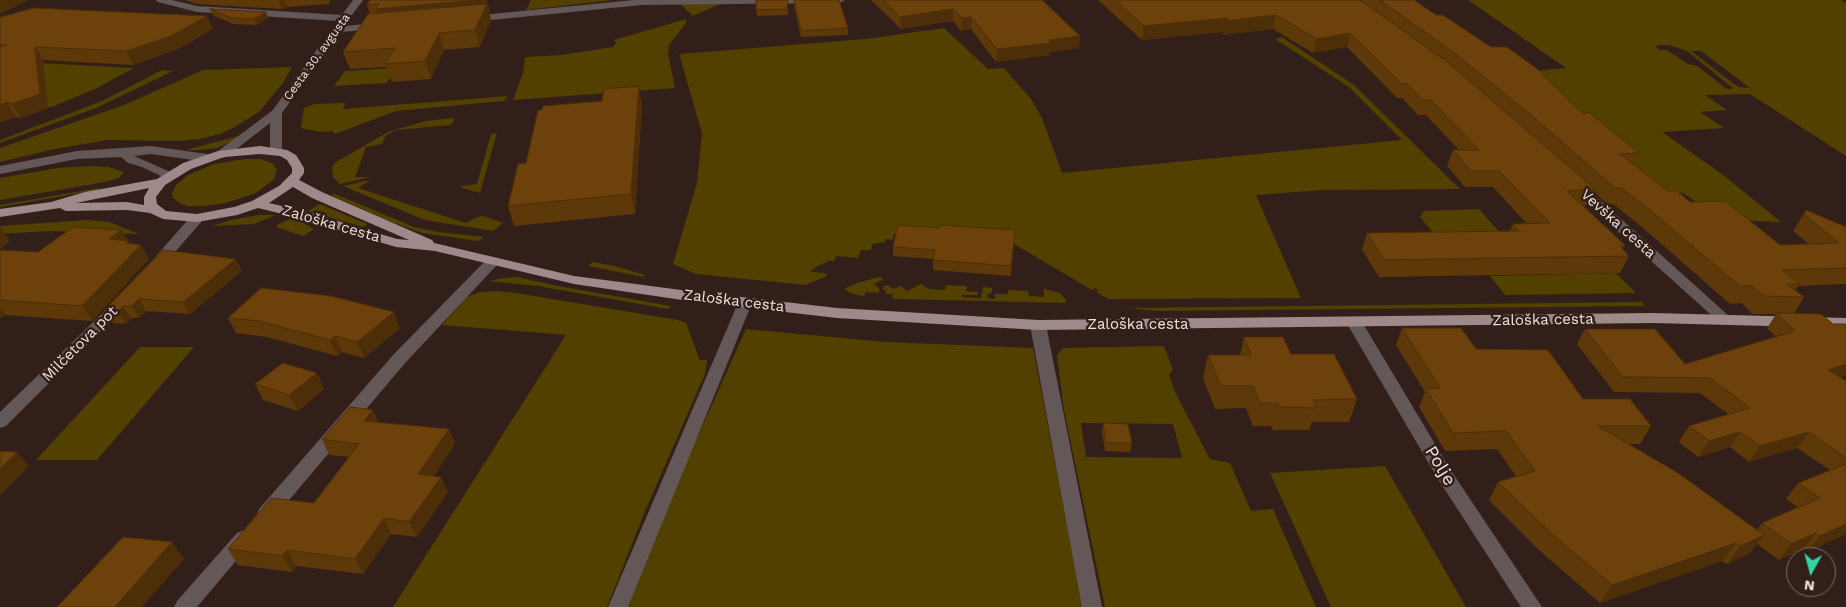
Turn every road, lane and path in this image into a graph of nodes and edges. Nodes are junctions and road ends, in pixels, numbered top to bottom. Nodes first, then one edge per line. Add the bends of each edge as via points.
1 (160, 0) edge
2 (358, 0) edge
3 (840, 0) edge
4 (346, 18) junction
5 (458, 20) edge
6 (387, 26) edge
7 (337, 29) junction
8 (276, 113) junction
9 (276, 151) junction
10 (124, 153) junction
11 (222, 154) junction
12 (207, 158) junction
13 (0, 170) edge
14 (1565, 175) edge
15 (165, 179) junction
16 (292, 181) junction
17 (257, 204) junction
18 (52, 206) junction
19 (154, 210) junction
20 (0, 213) edge
21 (197, 218) junction
22 (435, 247) junction
23 (492, 262) junction
24 (144, 278) edge
25 (133, 290) edge
26 (746, 303) junction
27 (1724, 319) junction
28 (1354, 322) junction
29 (1846, 322) edge
30 (1038, 324) junction
31 (0, 422) edge
32 (184, 607) edge
33 (618, 607) edge
34 (1092, 607) edge
35 (1532, 607) edge

1 - 4 street via 197,9
2 - 4 street, Cesta 30. avgusta
3 - 5 street via 642,2
4 - 7 street, Cesta 30. avgusta
6 - 7 street
7 - 8 street, Cesta 30. avgusta
8 - 9 street, Cesta 30. avgusta
8 - 11 street, Cesta 30. avgusta
9 - 11 main road
9 - 16 main road via 296,163 298,173
10 - 12 street via 151,150
10 - 13 street via 77,155
10 - 15 street
11 - 12 main road
12 - 15 main road
14 - 27 street, Vevška cesta
15 - 18 main road
15 - 19 main road via 150,197
16 - 17 main road
16 - 22 main road, Zaloška cesta
17 - 21 main road
17 - 22 main road, Zaloška cesta via 396,243
18 - 19 main road via 127,206
18 - 20 main road
19 - 21 main road via 170,216
21 - 24 street
22 - 23 main road, Zaloška cesta
23 - 26 main road, Zaloška cesta via 601,284
23 - 32 street via 400,358
25 - 31 street, Milčetova pot
26 - 30 main road, Zaloška cesta via 847,314
26 - 33 street
27 - 28 main road, Zaloška cesta
27 - 29 main road, Zaloška cesta
28 - 30 main road, Zaloška cesta
28 - 35 street, Polje via 1444,474
30 - 34 street

